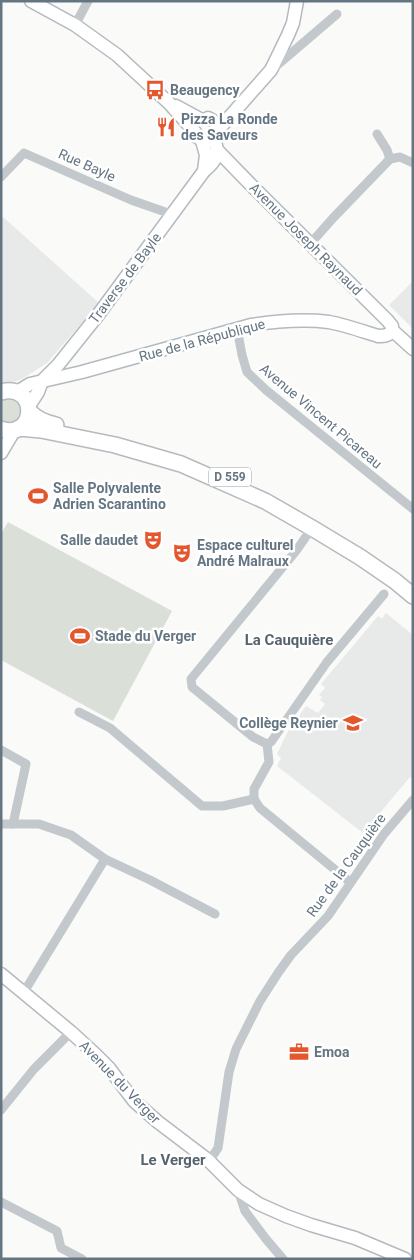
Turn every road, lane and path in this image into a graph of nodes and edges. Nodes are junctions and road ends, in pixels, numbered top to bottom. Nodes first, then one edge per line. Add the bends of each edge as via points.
1 (31, 1) edge
2 (88, 1) edge
3 (298, 1) edge
4 (337, 14) dead end
5 (74, 25) junction
6 (271, 70) junction
7 (169, 102) junction
8 (237, 108) junction
9 (204, 119) junction
10 (377, 134) dead end
11 (209, 138) junction
12 (390, 159) junction
13 (413, 162) edge
14 (204, 171) junction
15 (1, 177) edge
16 (171, 214) junction
17 (310, 244) junction
18 (238, 328) junction
19 (392, 330) junction
20 (413, 349) edge
21 (42, 381) junction
22 (9, 392) edge
23 (29, 409) junction
24 (7, 438) edge
25 (413, 509) edge
26 (312, 528) junction
27 (413, 583) edge
28 (384, 594) dead end
29 (413, 596) edge
30 (80, 712) dead end
31 (267, 744) junction
32 (1, 750) edge
33 (254, 799) junction
34 (413, 800) edge
35 (1, 824) edge
36 (13, 824) junction
37 (105, 859) junction
38 (350, 882) junction
39 (215, 914) dead end
40 (1, 974) edge
41 (24, 992) junction
42 (71, 1032) junction
43 (1, 1110) edge
44 (208, 1160) junction
45 (238, 1190) junction
46 (1, 1202) edge
47 (413, 1256) edge
48 (82, 1259) edge
49 (283, 1259) edge
50 (405, 1259) edge

1 - 5 main road, Avenue Joseph Raynaud
2 - 5 street
3 - 6 main road via 293,23
4 - 6 street
5 - 7 main road, Avenue Joseph Raynaud via 117,55
6 - 8 main road
7 - 9 main road, Avenue Joseph Raynaud
7 - 11 main road, Avenue Joseph Raynaud
8 - 9 main road via 218,117
8 - 11 main road
9 - 11 main road via 196,125
9 - 11 main road via 212,119 217,124
10 - 12 street
11 - 14 main road
11 - 14 main road, Traverse de Bayle via 212,164
11 - 17 main road, Avenue Joseph Raynaud
12 - 13 street via 400,157
12 - 17 street
14 - 16 main road, Traverse de Bayle
15 - 16 street, Rue Bayle via 24,153
16 - 21 main road, Traverse de Bayle via 98,315
17 - 19 main road, Avenue Joseph Raynaud via 387,320
18 - 19 main road, Rue de la République via 304,320 330,322 378,336 385,336
18 - 21 main road, Rue de la République
18 - 25 street, Avenue Vincent Picareau via 247,372
19 - 20 main road
21 - 22 main road, Traverse de Bayle
21 - 23 main road, Traverse de Bayle
22 - 23 main road via 24,397
23 - 24 main road via 26,422
23 - 27 main road, D 559 via 35,417 50,424 139,443 182,457 279,499 364,548
24 - 26 main road, D 559 via 41,430 137,450 181,464 265,501
26 - 29 main road, D 559 via 360,557
26 - 31 street via 191,679 192,687 253,737
28 - 31 street via 327,662 272,742
30 - 33 street via 110,728 202,806 222,806
31 - 33 street via 269,762 254,789
32 - 36 street via 26,764
33 - 38 street via 260,808
34 - 38 street, Rue de la Cauquière
35 - 36 street
36 - 37 street via 39,824 71,835
37 - 39 street
37 - 41 street
38 - 44 street, Rue de la Cauquière via 328,916 291,955 256,1009 236,1049 229,1072 218,1148
40 - 41 main road, Avenue du Verger
41 - 42 main road, Avenue du Verger
42 - 43 street via 34,1069
42 - 44 main road, Avenue du Verger via 109,1068 134,1101
44 - 45 main road, Avenue du Verger
45 - 47 main road, Avenue du Verger via 287,1210 355,1231
45 - 49 street via 246,1211
45 - 50 main road, Avenue du Verger via 286,1216 356,1238
46 - 48 street via 57,1232 61,1248

